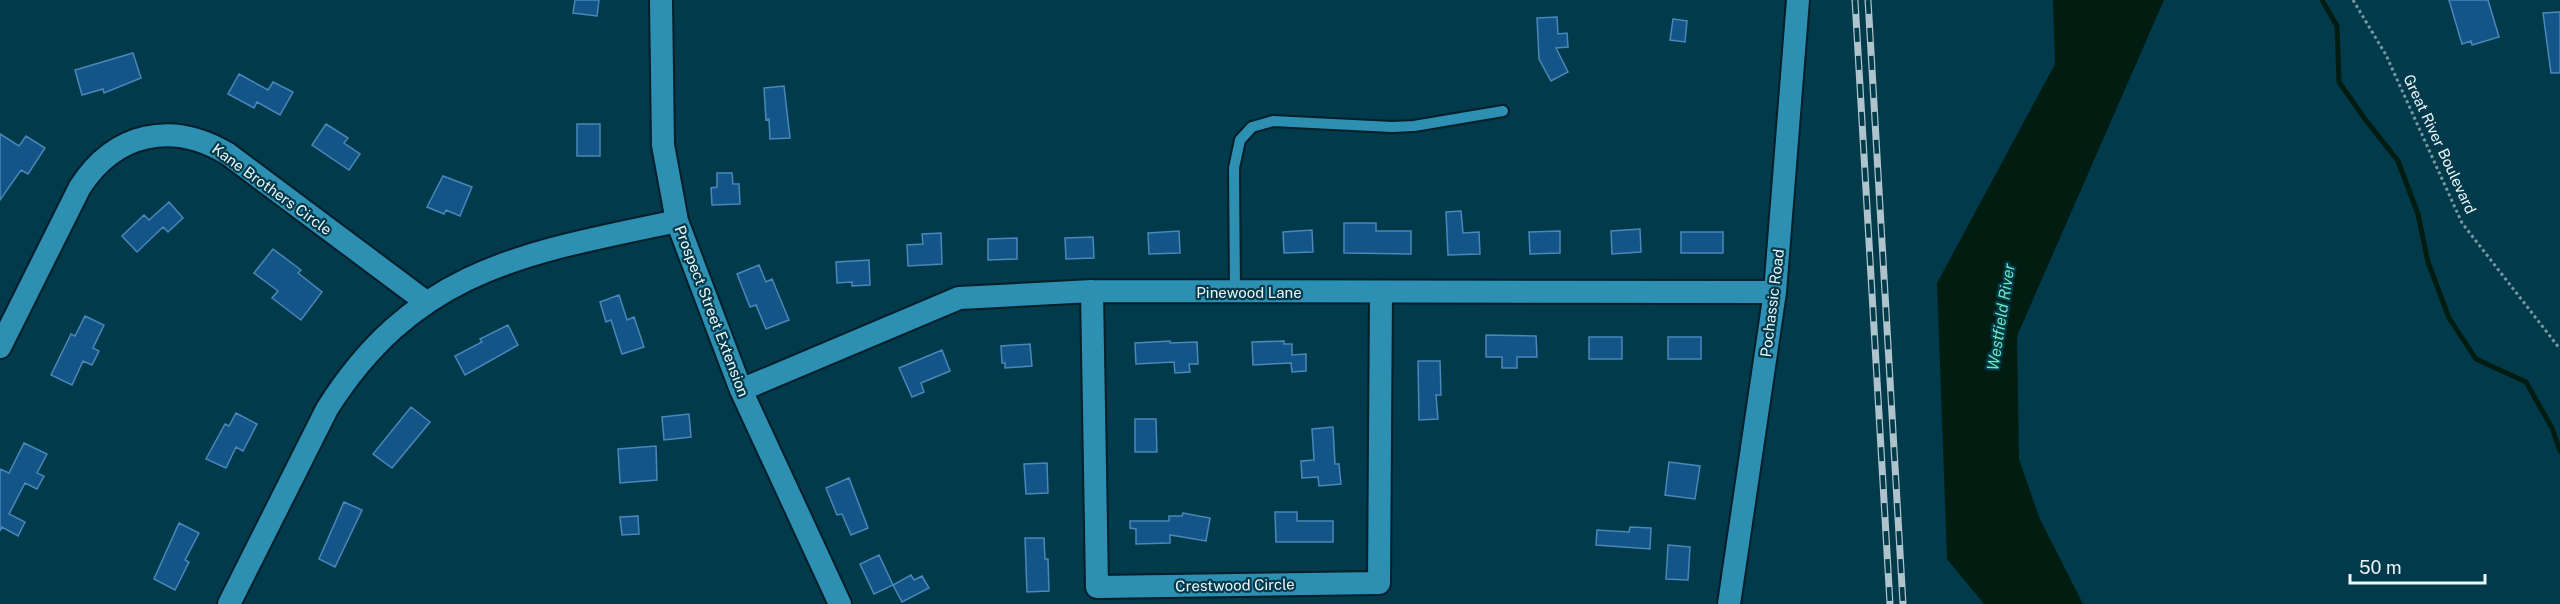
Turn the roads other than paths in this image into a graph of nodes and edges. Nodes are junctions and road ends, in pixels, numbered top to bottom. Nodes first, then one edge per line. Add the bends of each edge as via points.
1 (661, 0) edge
2 (1798, 0) edge
3 (1503, 111) dead end
4 (677, 221) junction
5 (1092, 291) junction
6 (1235, 292) junction
7 (1775, 292) junction
8 (1381, 293) junction
9 (426, 302) junction
10 (0, 347) edge
11 (741, 390) junction
12 (229, 604) edge
13 (840, 604) edge
14 (1729, 604) edge

1 - 4 street, Prospect Street Extension via 663,145
2 - 7 street, Pochassic Road
3 - 6 lane via 1414,126 1272,121 1252,127 1240,140 1234,168
4 - 9 street via 572,243 511,261 452,286
4 - 11 street, Prospect Street Extension
5 - 6 street, Pinewood Lane
5 - 8 street, Crestwood Circle via 1097,587 1379,583
5 - 11 street, Pinewood Lane via 959,298
6 - 8 street, Pinewood Lane
7 - 8 street, Pinewood Lane
7 - 14 street, Pochassic Road
9 - 10 street, Kane Brothers Circle via 228,154 197,139 163,135 129,142 89,173
9 - 12 street via 401,320 341,386
11 - 13 street, Prospect Street Extension

